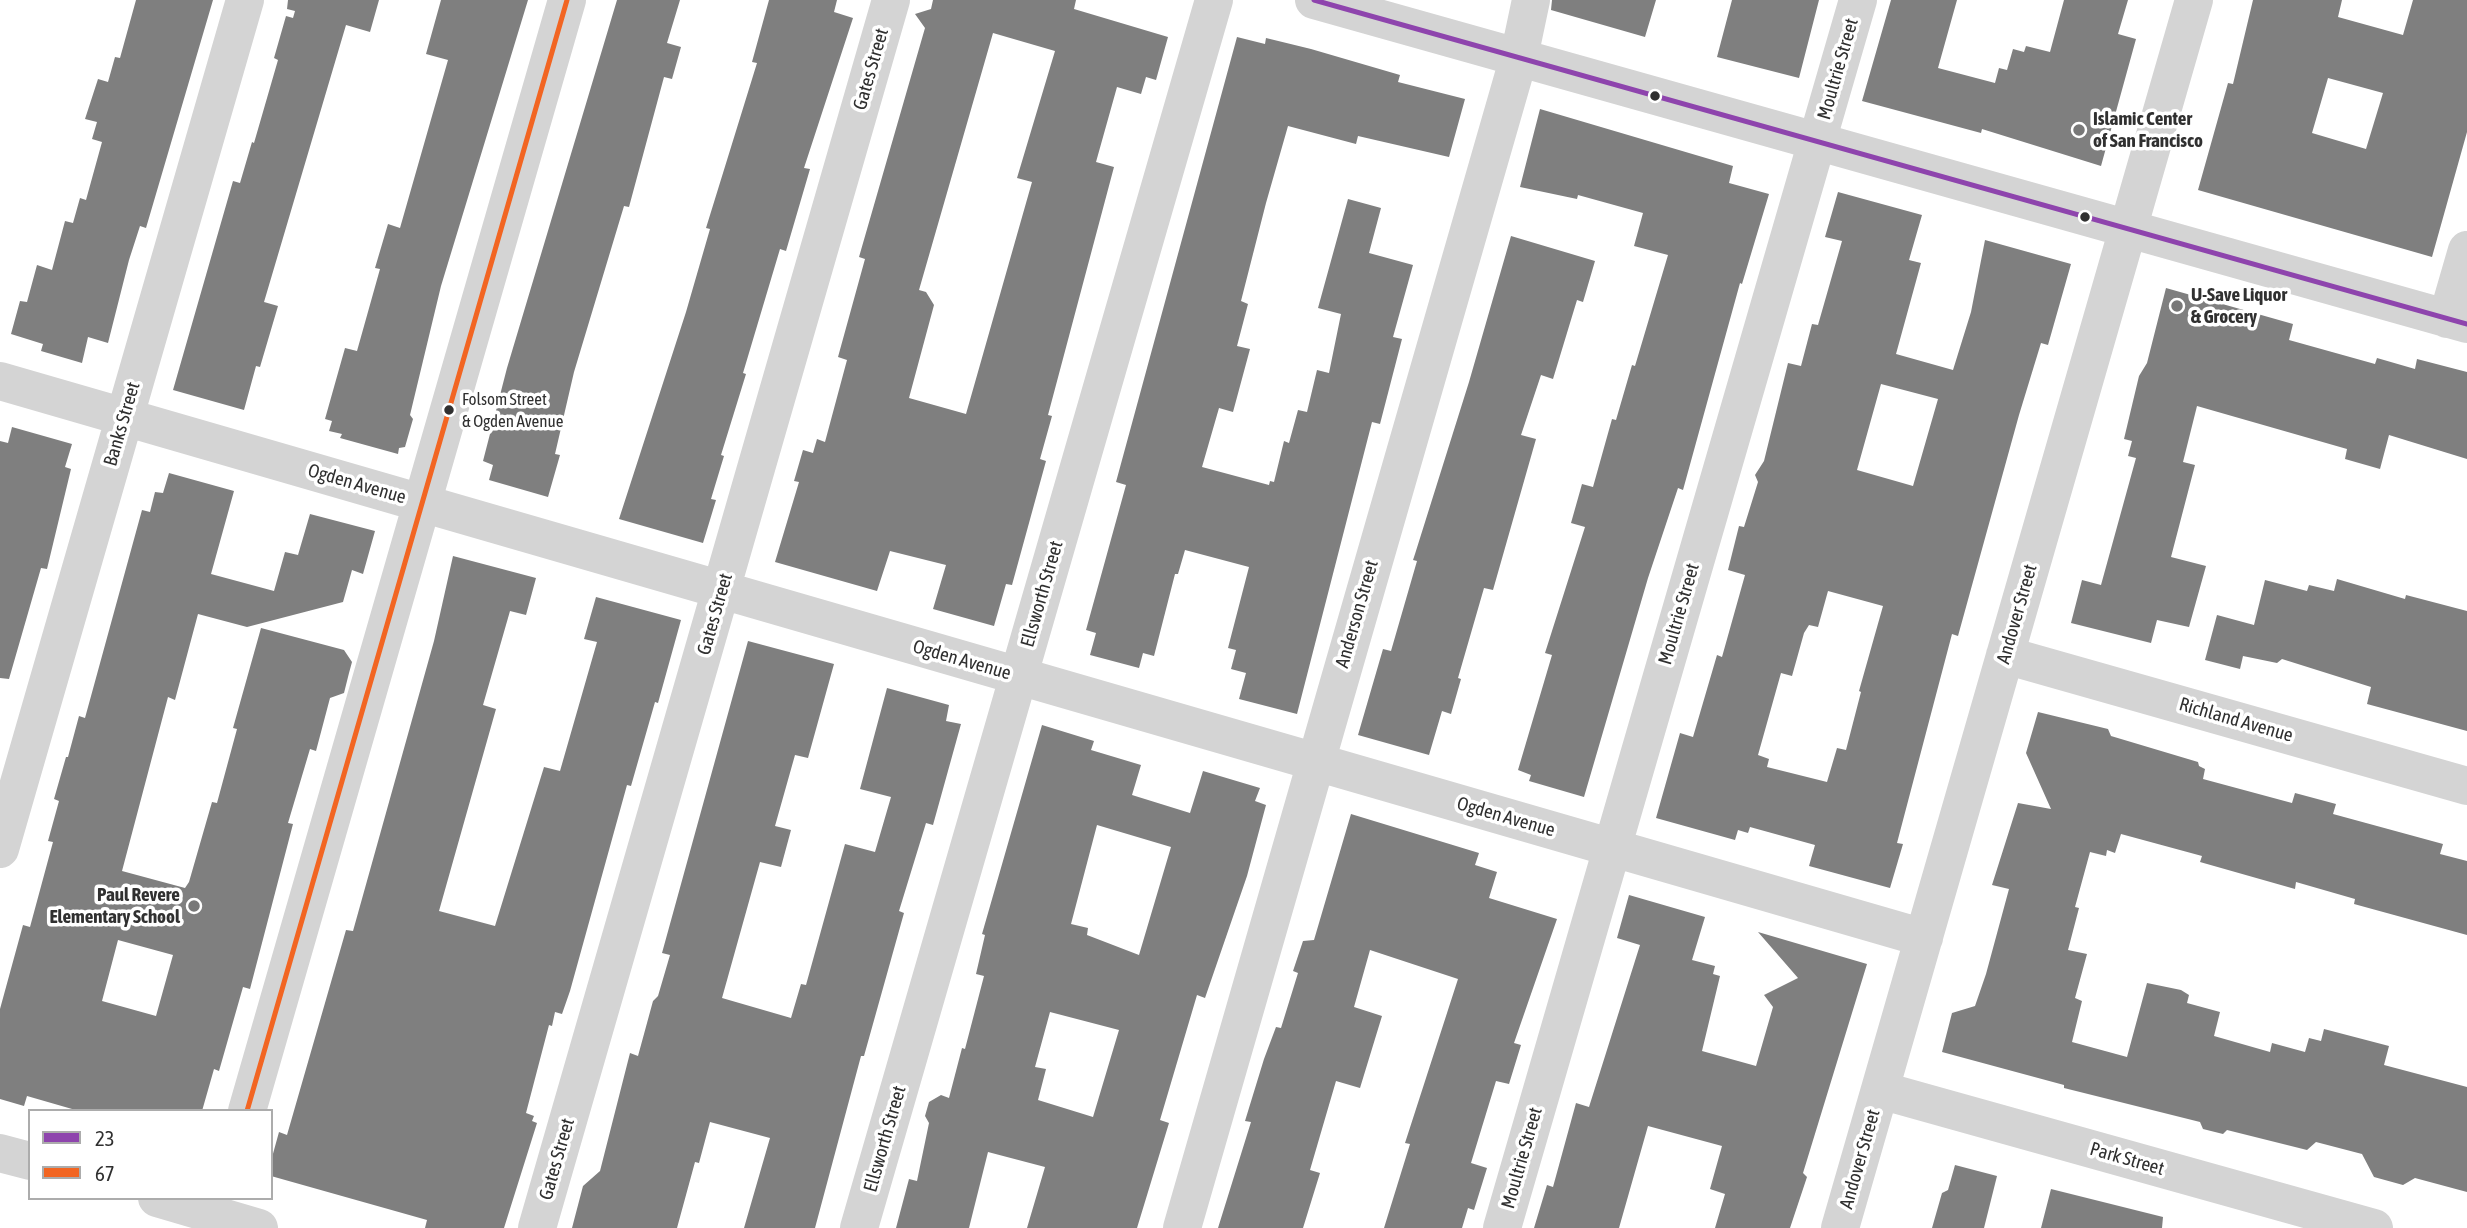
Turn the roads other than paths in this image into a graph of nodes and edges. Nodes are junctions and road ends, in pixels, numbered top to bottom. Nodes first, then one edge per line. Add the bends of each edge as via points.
1 (245, 0) edge
2 (567, 0) edge
3 (891, 0) edge
4 (1214, 0) edge
5 (1314, 0) edge
6 (1531, 0) edge
7 (1858, 0) edge
8 (2194, 0) edge
9 (1519, 57) junction
10 (1817, 141) junction
11 (2128, 228) junction
12 (2467, 250) edge
13 (2457, 321) edge
14 (0, 381) edge
15 (124, 417) junction
16 (422, 503) junction
17 (722, 590) junction
18 (2005, 655) junction
19 (1019, 676) junction
20 (1315, 762) junction
21 (2467, 786) edge
22 (1611, 847) junction
23 (0, 849) edge
24 (1924, 938) junction
25 (1880, 1090) junction
26 (248, 1109) edge
27 (0, 1153) edge
28 (28, 1160) edge
29 (164, 1200) edge
30 (217, 1214) edge
31 (259, 1228) edge
32 (537, 1228) edge
33 (859, 1228) edge
34 (1182, 1228) edge
35 (1502, 1228) edge
36 (1840, 1228) edge
37 (2374, 1228) edge

1 - 15 street, Banks Street
2 - 16 street
3 - 17 street, Gates Street
4 - 19 street, Ellsworth Street
5 - 9 street
6 - 9 street, Anderson Street
7 - 10 street, Moultrie Street
8 - 11 street, Andover Street
9 - 10 street
9 - 20 street, Anderson Street
10 - 11 street
10 - 22 street, Moultrie Street
11 - 13 street
11 - 18 street, Andover Street
12 - 13 street
14 - 15 street, Ogden Avenue
15 - 16 street, Ogden Avenue
15 - 23 street, Banks Street
16 - 17 street, Ogden Avenue
16 - 26 street
17 - 19 street, Ogden Avenue
17 - 32 street, Gates Street
18 - 21 street, Richland Avenue
18 - 24 street, Andover Street
19 - 20 street, Ogden Avenue
19 - 33 street, Ellsworth Street
20 - 22 street, Ogden Avenue
20 - 34 street, Anderson Street
22 - 24 street, Ogden Avenue
22 - 35 street, Moultrie Street
24 - 25 street, Andover Street
25 - 36 street, Andover Street
25 - 37 street, Park Street
27 - 28 street
29 - 30 street
30 - 31 street

